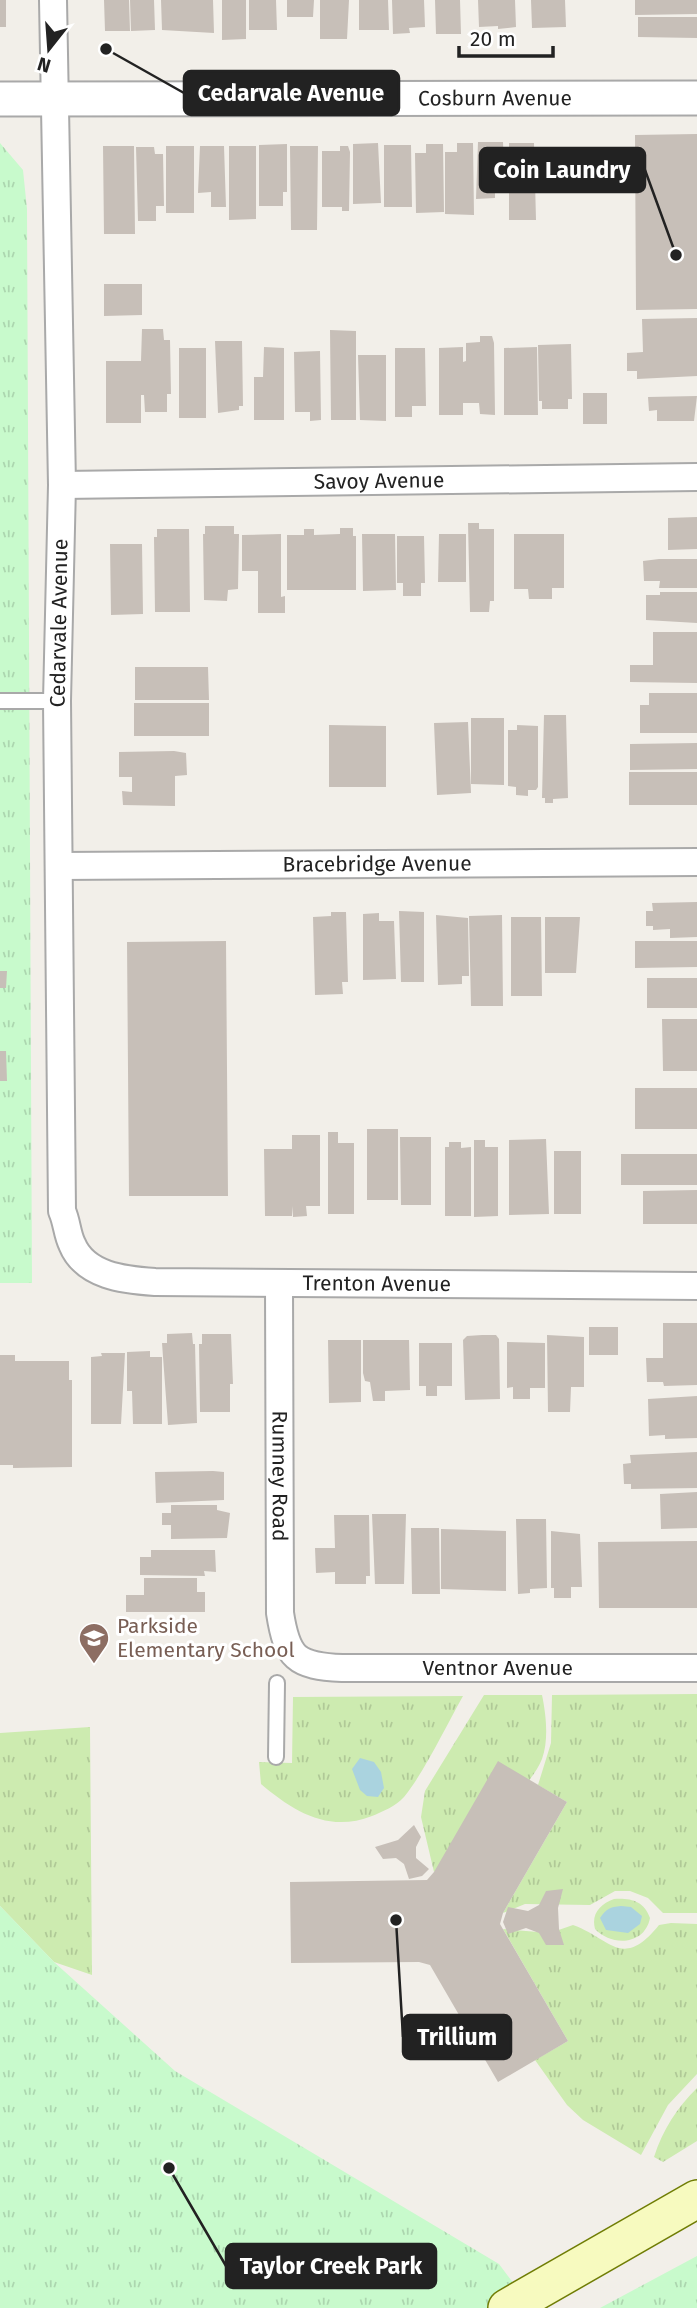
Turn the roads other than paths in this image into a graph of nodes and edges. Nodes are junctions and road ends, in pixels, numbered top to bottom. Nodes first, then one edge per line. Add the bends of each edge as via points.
1 (53, 0) edge
2 (697, 98) edge
3 (0, 99) edge
4 (54, 99) junction
5 (697, 477) edge
6 (62, 485) junction
7 (0, 701) edge
8 (57, 701) junction
9 (697, 862) edge
10 (59, 866) junction
11 (72, 1244) joint
12 (279, 1285) junction
13 (697, 1286) edge
14 (299, 1660) joint
15 (697, 1668) edge
16 (277, 1683) dead end
17 (276, 1757) dead end
18 (697, 2199) edge
19 (507, 2308) edge

1 - 4 street, Cedarvale Avenue
2 - 4 street, Cosburn Avenue
3 - 4 street, Cosburn Avenue
4 - 6 street, Cedarvale Avenue
5 - 6 street, Savoy Avenue
6 - 8 street, Cedarvale Avenue
7 - 8 lane
8 - 10 street, Cedarvale Avenue
9 - 10 street, Bracebridge Avenue
10 - 11 street, Cedarvale Avenue via 62,1212
11 - 12 street, Trenton Avenue via 81,1259 104,1274 131,1280
12 - 13 street, Trenton Avenue
12 - 14 street, Rumney Road via 280,1613 285,1643
14 - 15 street, Ventnor Avenue via 342,1668
16 - 17 lane
18 - 19 main road

